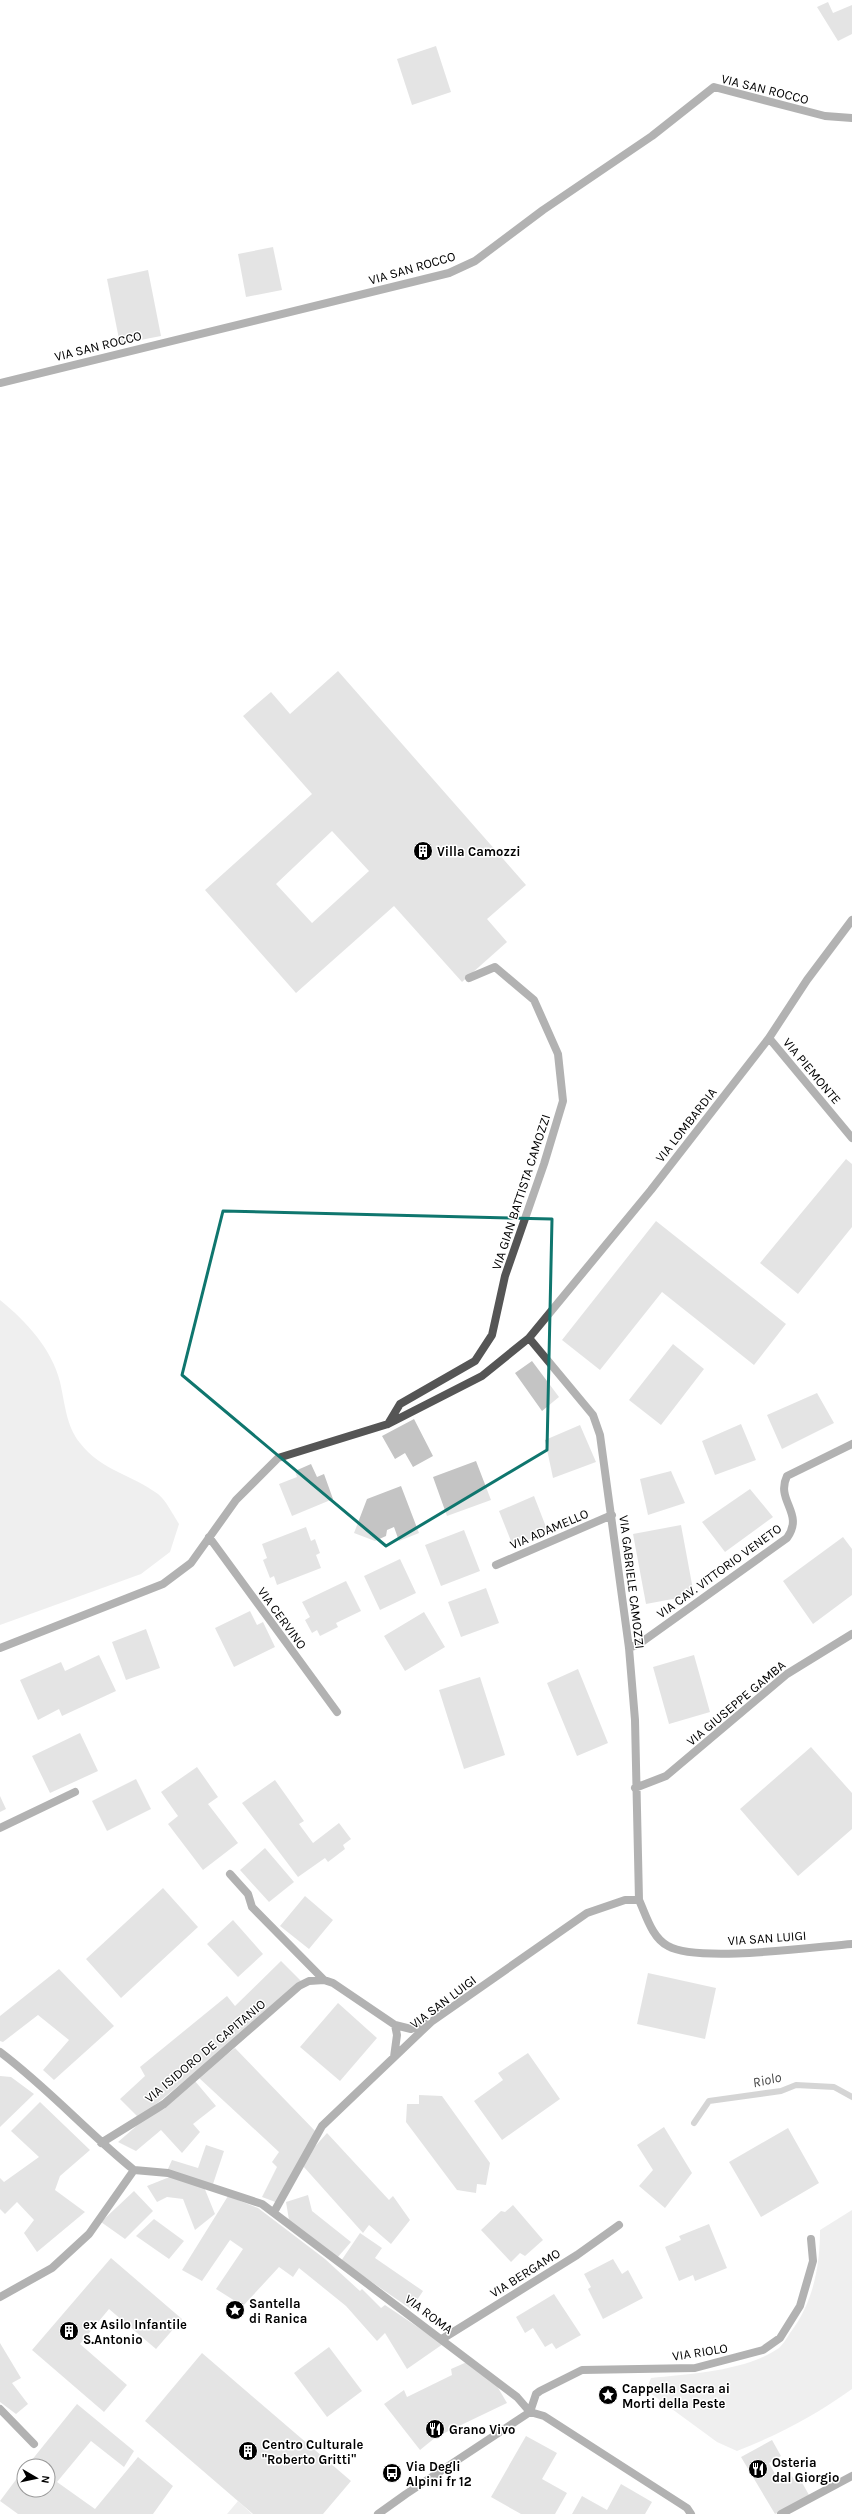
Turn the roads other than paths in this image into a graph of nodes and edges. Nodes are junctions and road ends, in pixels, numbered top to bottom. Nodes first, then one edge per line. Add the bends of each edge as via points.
1 (852, 118) edge
2 (0, 383) edge
3 (852, 920) edge
4 (468, 978) dead end
5 (769, 1038) junction
6 (852, 1138) edge
7 (529, 1338) junction
8 (388, 1424) junction
9 (852, 1444) edge
10 (612, 1515) junction
11 (209, 1537) junction
12 (496, 1565) dead end
13 (852, 1634) edge
14 (0, 1648) edge
15 (629, 1648) junction
16 (337, 1712) dead end
17 (635, 1788) junction
18 (75, 1792) dead end
19 (0, 1828) edge
20 (638, 1855) joint
21 (230, 1874) dead end
22 (639, 1900) junction
23 (852, 1944) edge
24 (324, 1980) junction
25 (431, 2022) junction
26 (395, 2025) junction
27 (0, 2052) edge
28 (394, 2057) junction
29 (101, 2143) junction
30 (134, 2170) junction
31 (274, 2212) junction
32 (619, 2225) dead end
33 (812, 2239) dead end
34 (0, 2297) edge
35 (442, 2339) junction
36 (0, 2409) edge
37 (530, 2412) junction
38 (34, 2444) dead end
39 (852, 2476) edge
40 (378, 2514) edge
41 (691, 2514) edge
42 (781, 2514) edge

1 - 2 street, VIA SAN ROCCO via 825,116 714,87 652,136 543,210 475,261 449,273
3 - 5 street, VIA LOMBARDIA
4 - 8 street, VIA GIAN BATTISTA CAMOZZI via 495,968 534,1000 558,1054 563,1101 505,1276 492,1335 475,1361 400,1404
5 - 6 street, VIA PIEMONTE
5 - 7 street, VIA LOMBARDIA via 651,1190
7 - 8 street via 482,1376
7 - 10 street, VIA GABRIELE CAMOZZI via 592,1415 600,1434
8 - 11 street via 278,1458 236,1500
9 - 15 street, VIA CAV. VITTORIO VENETO via 787,1476 783,1484 784,1494 794,1520 793,1530 787,1538 639,1644
10 - 12 street, VIA ADAMELLO
10 - 15 street, VIA GABRIELE CAMOZZI
11 - 14 street via 191,1563 163,1584
11 - 16 street, VIA CERVINO
13 - 17 street, VIA GIUSEPPE GAMBA via 787,1674 666,1776
15 - 17 street, VIA GABRIELE CAMOZZI via 635,1720
17 - 20 street, VIA GABRIELE CAMOZZI
18 - 19 street
20 - 22 street, VIA SAN LUIGI
21 - 24 street via 248,1894 252,1908
22 - 23 street, VIA SAN LUIGI via 658,1938 667,1946 684,1952 711,1955
22 - 25 street, VIA SAN LUIGI via 625,1900 587,1913
24 - 26 street via 333,1983
24 - 29 street, VIA ISIDORO DE CAPITANIO via 309,1981 299,1986 164,2104
25 - 26 street via 412,2029
25 - 28 street, VIA SAN LUIGI
26 - 28 street via 397,2035
27 - 29 street via 35,2078
28 - 31 street, VIA SAN LUIGI via 322,2126
29 - 30 street
30 - 31 street, VIA ROMA via 168,2174 262,2204
30 - 34 street via 89,2234 52,2268
31 - 35 street, VIA ROMA
32 - 35 street, VIA BERGAMO via 577,2255
33 - 37 street, VIA RIOLO via 813,2261 800,2306 780,2338 763,2350 695,2368 582,2370 536,2394
35 - 37 street, VIA ROMA via 517,2397
36 - 38 street
37 - 40 street
37 - 41 street, VIA ROMA via 544,2416 681,2504
39 - 42 street

